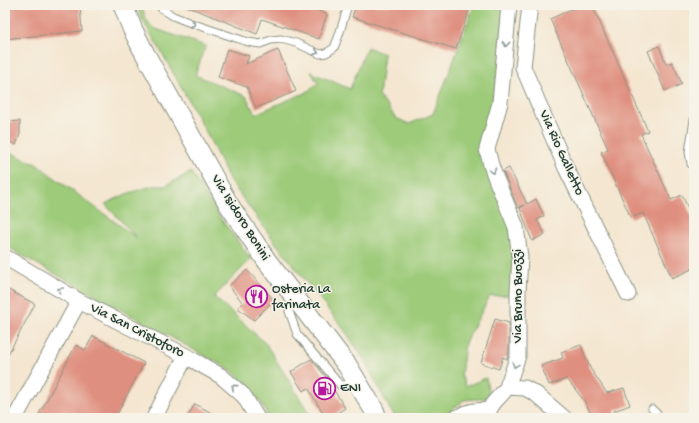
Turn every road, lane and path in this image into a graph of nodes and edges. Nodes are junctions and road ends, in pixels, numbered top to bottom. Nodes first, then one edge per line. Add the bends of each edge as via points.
1 (123, 5) edge
2 (160, 5) edge
3 (348, 5) edge
4 (509, 5) edge
5 (530, 5) edge
6 (694, 120) edge
7 (694, 166) edge
8 (5, 257) edge
9 (628, 294) dead end
10 (79, 301) junction
11 (186, 356) junction
12 (507, 387) junction
13 (652, 409) dead end
14 (488, 415) edge
15 (14, 418) edge
16 (154, 418) edge
17 (257, 418) edge
18 (377, 418) edge
19 (456, 418) edge
20 (564, 418) edge
21 (661, 418) edge

1 - 18 street, Via Isidoro Bonini via 143,50 229,205 267,261 347,365
2 -> 3 lane via 173,16 248,42 260,44 281,39 320,54 326,54 334,48
4 -> 12 street, Via Bruno Buozzi via 500,103 487,149 496,179 516,227 520,257 518,356
5 - 9 street, Via Rio Galletto via 523,67 566,168
6 - 7 lane via 689,152 691,164
10 -> 8 street, Via San Cristoforo
10 - 11 street, Via San Cristoforo
10 - 15 street
11 - 16 street
17 -> 11 street, Via San Cristoforo via 244,396 221,376
12 - 14 street, Via Bruno Buozzi via 495,400
12 - 20 street via 525,388
13 - 21 lane
14 - 19 street via 483,410 467,412

